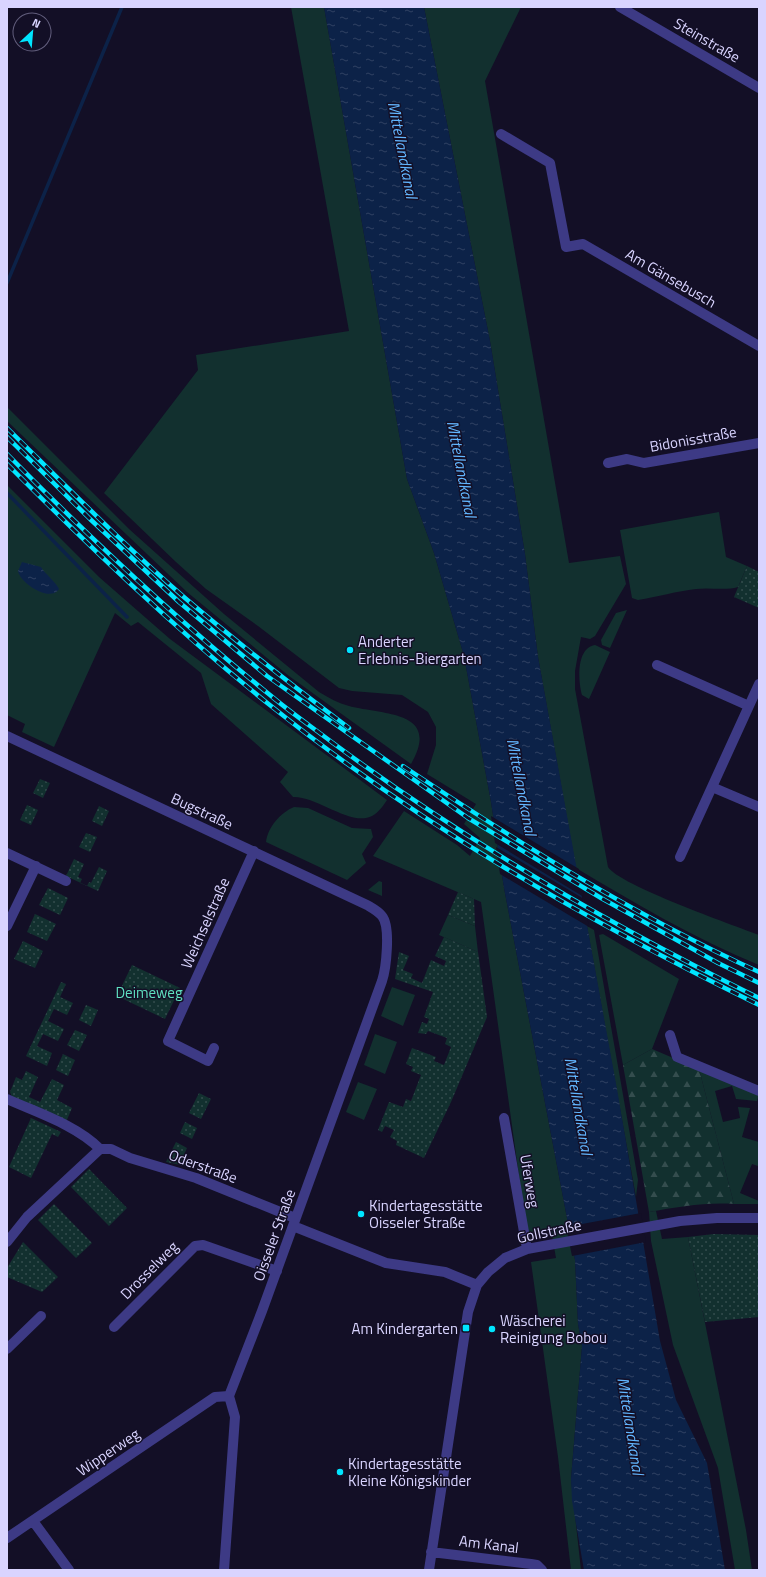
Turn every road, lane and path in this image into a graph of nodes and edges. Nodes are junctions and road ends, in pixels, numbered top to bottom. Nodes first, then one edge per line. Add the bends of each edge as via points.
1 (620, 7) edge
2 (759, 88) edge
3 (501, 134) dead end
4 (759, 346) edge
5 (759, 443) edge
6 (608, 463) dead end
7 (657, 665) dead end
8 (759, 684) edge
9 (749, 706) junction
10 (7, 736) edge
11 (712, 787) junction
12 (759, 807) edge
13 (254, 851) junction
14 (7, 853) edge
15 (680, 857) dead end
16 (36, 866) junction
17 (66, 881) dead end
18 (383, 916) joint
19 (7, 926) edge
20 (670, 1035) dead end
21 (214, 1048) dead end
22 (759, 1091) edge
23 (7, 1099) edge
24 (504, 1118) dead end
25 (100, 1149) junction
26 (759, 1218) edge
27 (294, 1222) junction
28 (7, 1240) edge
29 (527, 1249) junction
30 (277, 1271) junction
31 (478, 1286) junction
32 (41, 1316) dead end
33 (114, 1327) dead end
34 (7, 1349) edge
35 (229, 1396) junction
36 (33, 1521) junction
37 (7, 1538) edge
38 (431, 1552) junction
39 (69, 1570) edge
40 (224, 1570) edge
41 (429, 1570) edge
42 (542, 1570) edge

1 - 2 street, Steinstraße
3 - 4 street, Am Gänsebusch via 550,163 566,247 584,244
5 - 6 street, Bidonisstraße via 644,463 627,459
7 - 9 street
8 - 9 street
9 - 11 street
10 - 13 street, Bugstraße
11 - 12 street
11 - 15 street
13 - 18 street, Bugstraße via 367,905
13 - 21 street, Weichselstraße via 168,1041 208,1061
14 - 16 street
16 - 17 street
16 - 19 street
18 - 27 street, Oisseler Straße via 387,944 383,978
20 - 22 street via 677,1057
23 - 25 street, Oderstraße via 77,1132 90,1139
24 - 29 street, Uferweg
25 - 27 street, Oderstraße via 111,1149 130,1158 196,1178
25 - 28 street via 27,1217
26 - 29 street, Gollstraße via 717,1218 659,1225
27 - 30 street, Oisseler Straße
27 - 31 street via 386,1263 445,1272
29 - 31 street, Gollstraße via 498,1263 484,1276
30 - 33 street, Drosselweg via 203,1245 194,1246
30 - 35 street, Oisseler Straße
31 - 38 street, Gollstraße via 468,1312
32 - 34 street
35 - 36 street, Wipperweg via 215,1397
35 - 40 street via 235,1417
36 - 37 street, Wipperweg
36 - 39 street
38 - 41 street, Gollstraße
38 - 42 street, Am Kanal via 531,1564

